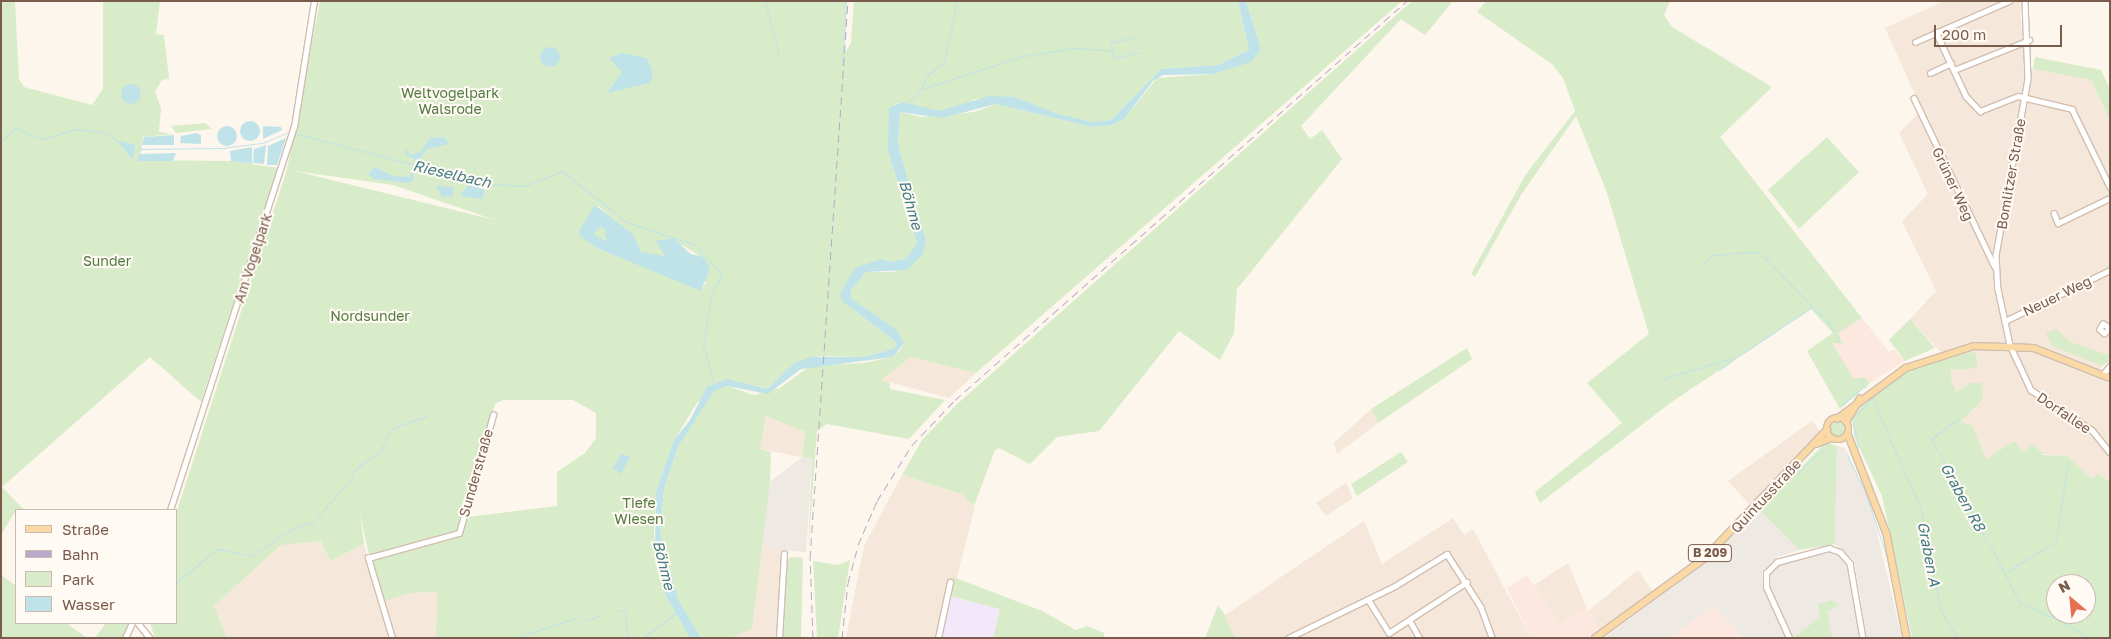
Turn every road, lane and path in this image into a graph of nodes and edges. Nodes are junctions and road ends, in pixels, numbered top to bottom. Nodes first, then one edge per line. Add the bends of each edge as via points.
1 (314, 1) edge
2 (2009, 1) edge
3 (2025, 1) edge
4 (1936, 32) junction
5 (2029, 40) junction
6 (1915, 42) dead end
7 (1951, 63) junction
8 (1954, 70) junction
9 (1930, 73) dead end
10 (2026, 97) junction
11 (1914, 98) dead end
12 (2110, 187) edge
13 (2110, 198) edge
14 (2054, 213) dead end
15 (1995, 267) junction
16 (2110, 270) edge
17 (2005, 321) junction
18 (2010, 345) junction
19 (2110, 366) edge
20 (2102, 374) junction
21 (2110, 378) edge
22 (1860, 399) junction
23 (493, 415) dead end
24 (1837, 418) junction
25 (1846, 422) junction
26 (1827, 430) junction
27 (1848, 434) junction
28 (1832, 438) junction
29 (1841, 439) junction
30 (1816, 444) junction
31 (1854, 451) junction
32 (2110, 452) edge
33 (170, 509) edge
34 (784, 554) dead end
35 (950, 582) dead end
36 (1467, 582) junction
37 (1368, 599) junction
38 (1410, 621) junction
39 (132, 624) edge
40 (139, 624) edge
41 (1493, 637) edge
42 (125, 638) edge
43 (150, 638) edge
44 (392, 638) edge
45 (779, 638) edge
46 (938, 638) edge
47 (1288, 638) edge
48 (1420, 638) edge
49 (1595, 638) edge
50 (1789, 638) edge
51 (1863, 638) edge
52 (1907, 638) edge

1 - 33 street, Am Vogelpark via 294,127
2 - 4 street
3 - 5 street, Bomlitzer Straße
4 - 6 street
4 - 7 street
5 - 8 street
5 - 10 street, Bomlitzer Straße
7 - 8 street
7 - 9 street
8 - 10 street via 1966,96 1980,111 2012,98
10 - 12 street via 2072,109
10 - 15 street, Bomlitzer Straße
11 - 15 street, Grüner Weg
13 - 14 street via 2058,223
15 - 17 street, Bomlitzer Straße
16 - 17 street, Neuer Weg
17 - 18 street, Bomlitzer Straße
18 - 20 main road, B 209 via 2053,354
18 - 22 main road, B 209 via 1944,353 1903,370
18 - 32 street, Dorfallee via 2031,390 2092,430
19 - 20 street
20 - 21 main road, B 209
22 - 24 main road, B 209
22 - 25 main road, B 209
23 - 44 street, Sunderstraße via 459,533 368,558
24 - 25 main road
24 - 26 main road, B 209
25 - 27 main road
26 - 28 main road
26 - 30 main road, Quintusstraße / B 209
27 - 29 main road
27 - 31 main road
28 - 29 main road, B 209
28 - 30 main road, Quintusstraße / B 209
29 - 31 main road
30 - 49 main road, Quintusstraße / B 209 via 1705,558
31 - 52 main road via 1887,534
34 - 45 street
35 - 46 street
36 - 37 street via 1447,554
36 - 38 street
36 - 41 street
37 - 38 street via 1390,633
37 - 47 street
38 - 48 street
39 - 42 street
40 - 43 street
50 - 51 street via 1766,587 1766,572 1777,562 1829,548 1840,552 1850,563

